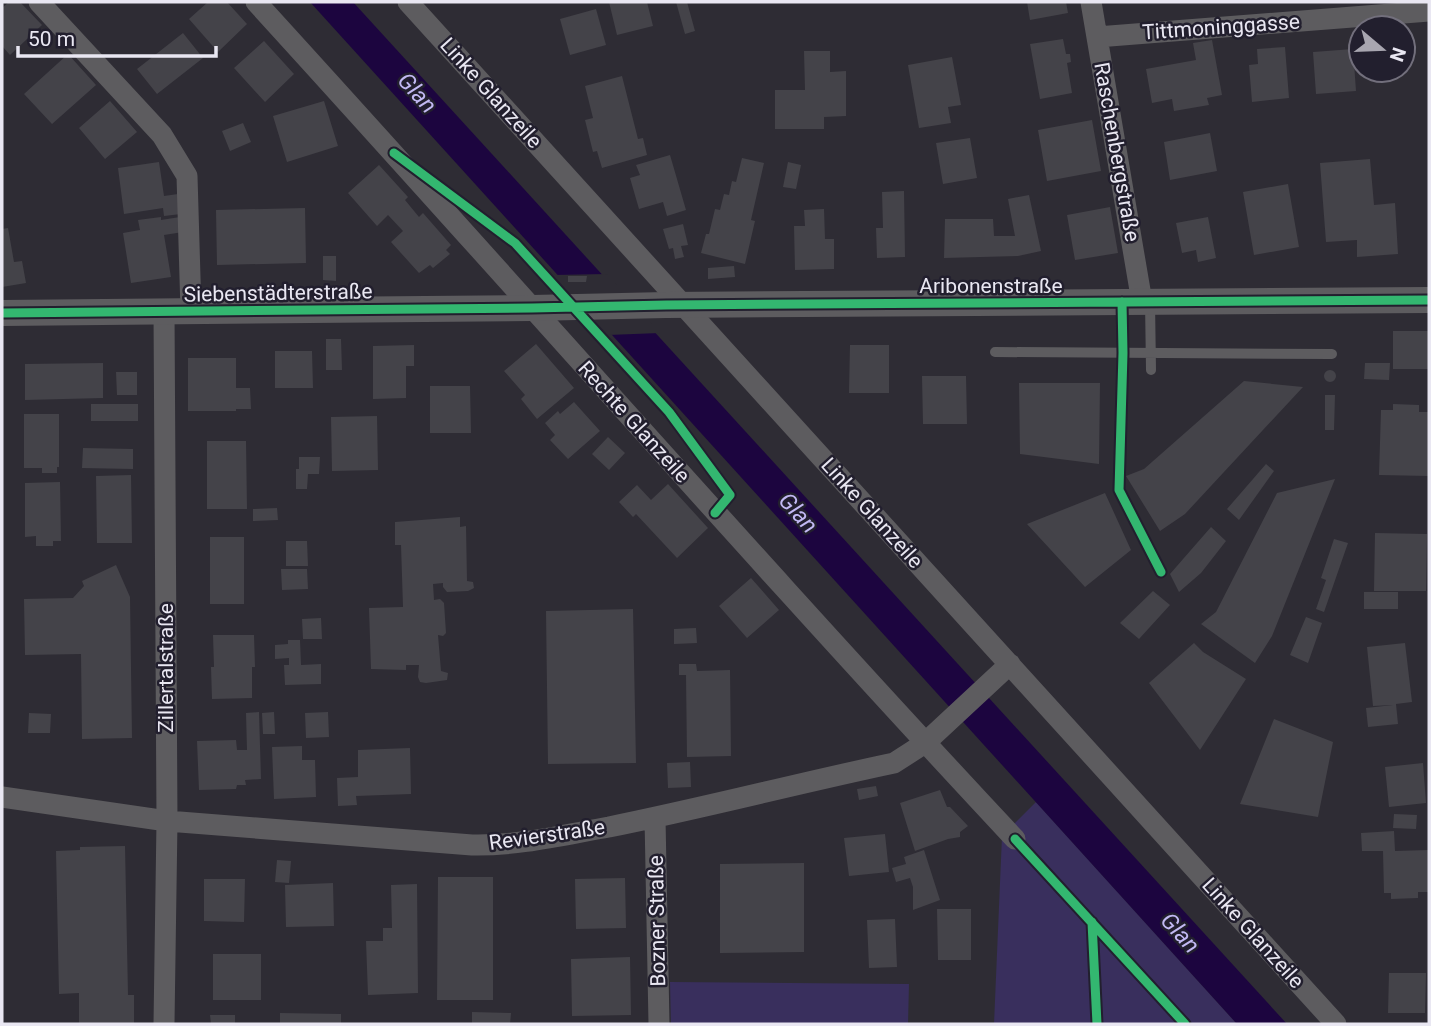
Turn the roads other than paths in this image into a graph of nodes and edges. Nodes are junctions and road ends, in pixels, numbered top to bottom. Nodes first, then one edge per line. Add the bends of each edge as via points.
1 (39, 2) edge
2 (256, 2) edge
3 (408, 2) edge
4 (1091, 2) edge
5 (1429, 11) edge
6 (1097, 37) junction
7 (1429, 300) edge
8 (1146, 302) junction
9 (675, 305) junction
10 (543, 308) junction
11 (164, 311) junction
12 (191, 311) junction
13 (2, 313) edge
14 (995, 352) dead end
15 (1151, 353) junction
16 (1332, 354) dead end
17 (1151, 370) dead end
18 (1010, 664) junction
19 (925, 743) junction
20 (2, 797) edge
21 (655, 818) junction
22 (167, 821) junction
23 (1015, 839) dead end
24 (164, 1024) edge
25 (659, 1024) edge
26 (1336, 1024) edge

1 - 12 street via 162,135 187,176
2 - 10 street, Rechte Glanzeile
3 - 9 street, Linke Glanzeile
4 - 6 street, Raschenbergstraße
5 - 6 street, Tittmoninggasse
6 - 8 street, Raschenbergstraße
7 - 8 street, Aribonenstraße
8 - 9 street, Aribonenstraße
8 - 15 lane
9 - 10 street, Aribonenstraße
9 - 18 street, Linke Glanzeile
10 - 12 street, Siebenstädterstraße
10 - 19 street, Rechte Glanzeile via 715,513
11 - 12 street, Siebenstädterstraße
11 - 13 street, Siebenstädterstraße
11 - 22 street, Zillertalstraße
14 - 15 lane
15 - 16 lane
15 - 17 lane
18 - 19 street, Revierstraße
18 - 26 street, Linke Glanzeile
19 - 21 street, Revierstraße via 894,763
19 - 23 street, Rechte Glanzeile
20 - 22 street, Revierstraße
21 - 22 street, Revierstraße via 500,845
21 - 25 street, Bozner Straße
22 - 24 street, Zillertalstraße

